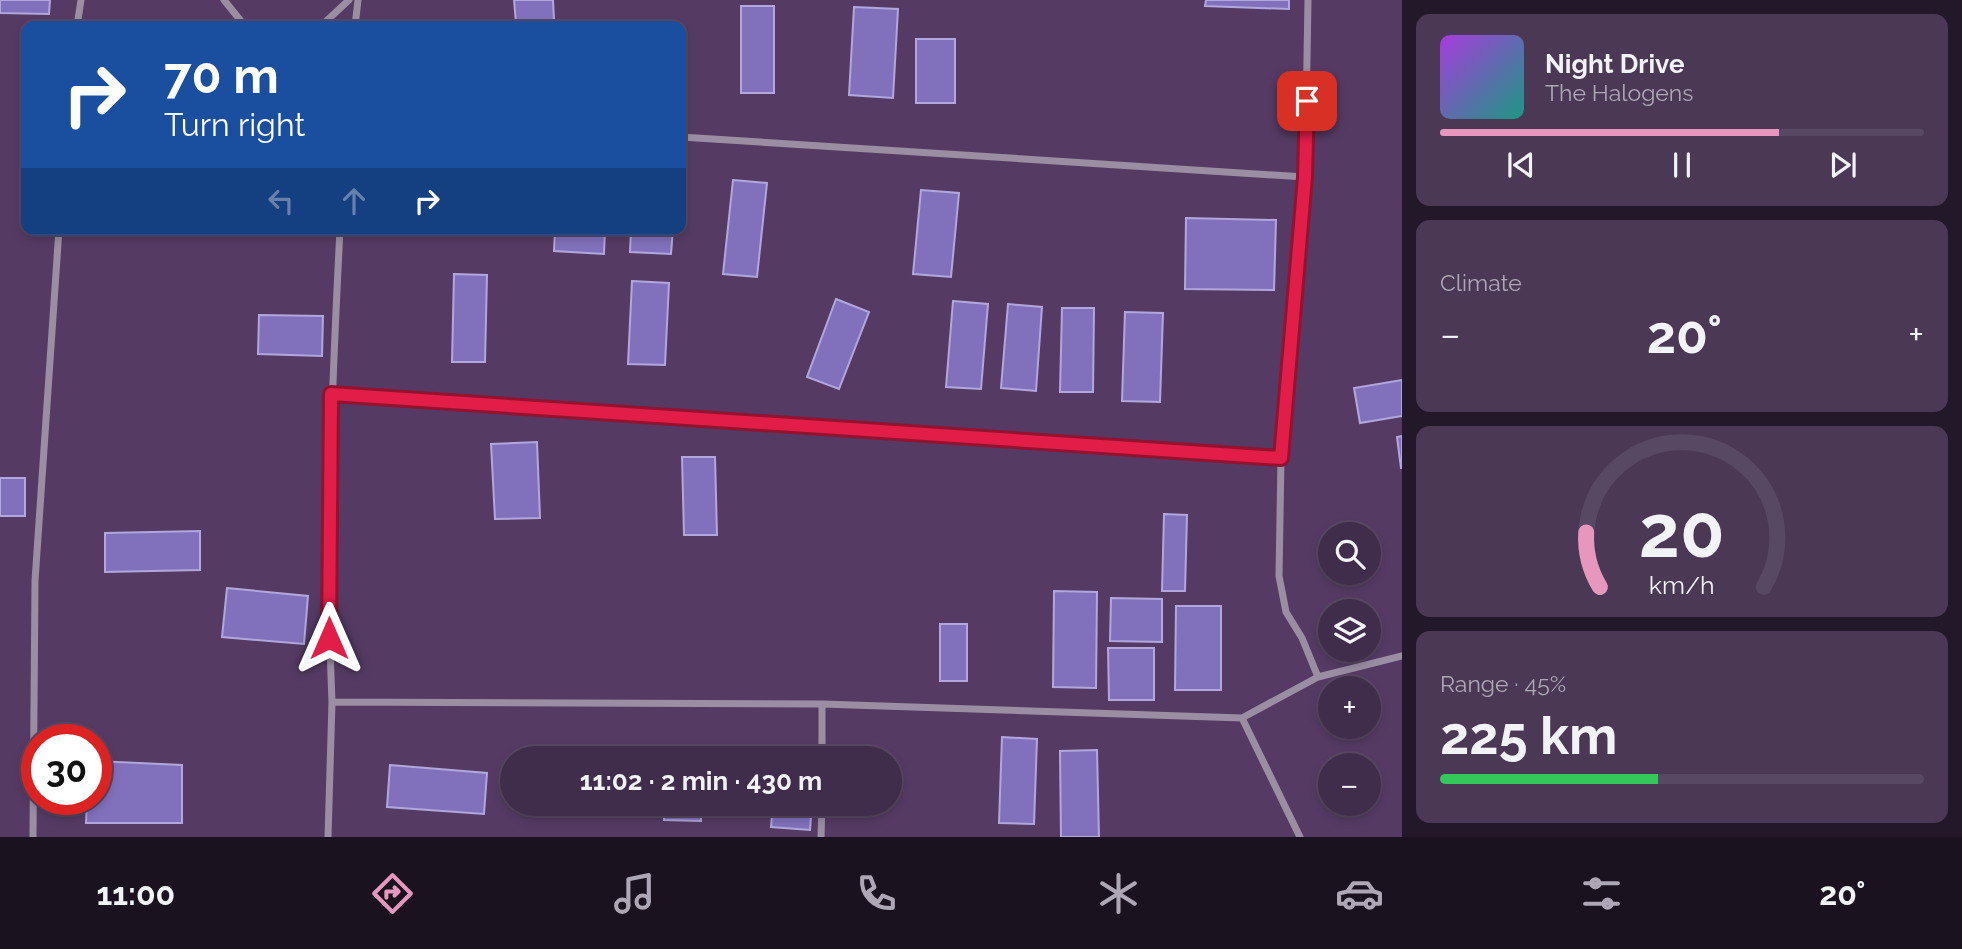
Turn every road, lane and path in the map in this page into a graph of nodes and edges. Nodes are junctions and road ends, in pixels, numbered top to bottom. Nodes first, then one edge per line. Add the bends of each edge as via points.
1 (81, 0) edge
2 (225, 0) edge
3 (349, 0) edge
4 (358, 0) edge
5 (1308, 0) edge
6 (78, 21) edge
7 (241, 21) edge
8 (326, 21) edge
9 (356, 21) edge
10 (686, 136) edge
11 (1305, 177) junction
12 (60, 235) edge
13 (340, 235) edge
14 (331, 394) junction
15 (1281, 458) junction
16 (1402, 656) edge
17 (1322, 676) edge
18 (1318, 677) joint
19 (332, 702) junction
20 (822, 704) junction
21 (1242, 718) junction
22 (822, 746) edge
23 (822, 816) edge
24 (33, 837) edge
25 (328, 837) edge
26 (821, 837) edge
27 (1300, 837) edge

1 - 6 street
2 - 7 street
3 - 8 street
4 - 9 street
5 - 11 street
10 - 11 street
11 - 15 street
12 - 24 street via 35,581
13 - 14 street
14 - 15 street
14 - 19 street
15 - 18 street via 1279,576 1286,612
16 - 17 street
18 - 21 street
19 - 20 street
19 - 25 street
20 - 21 street
20 - 22 street
21 - 27 street
23 - 26 street

